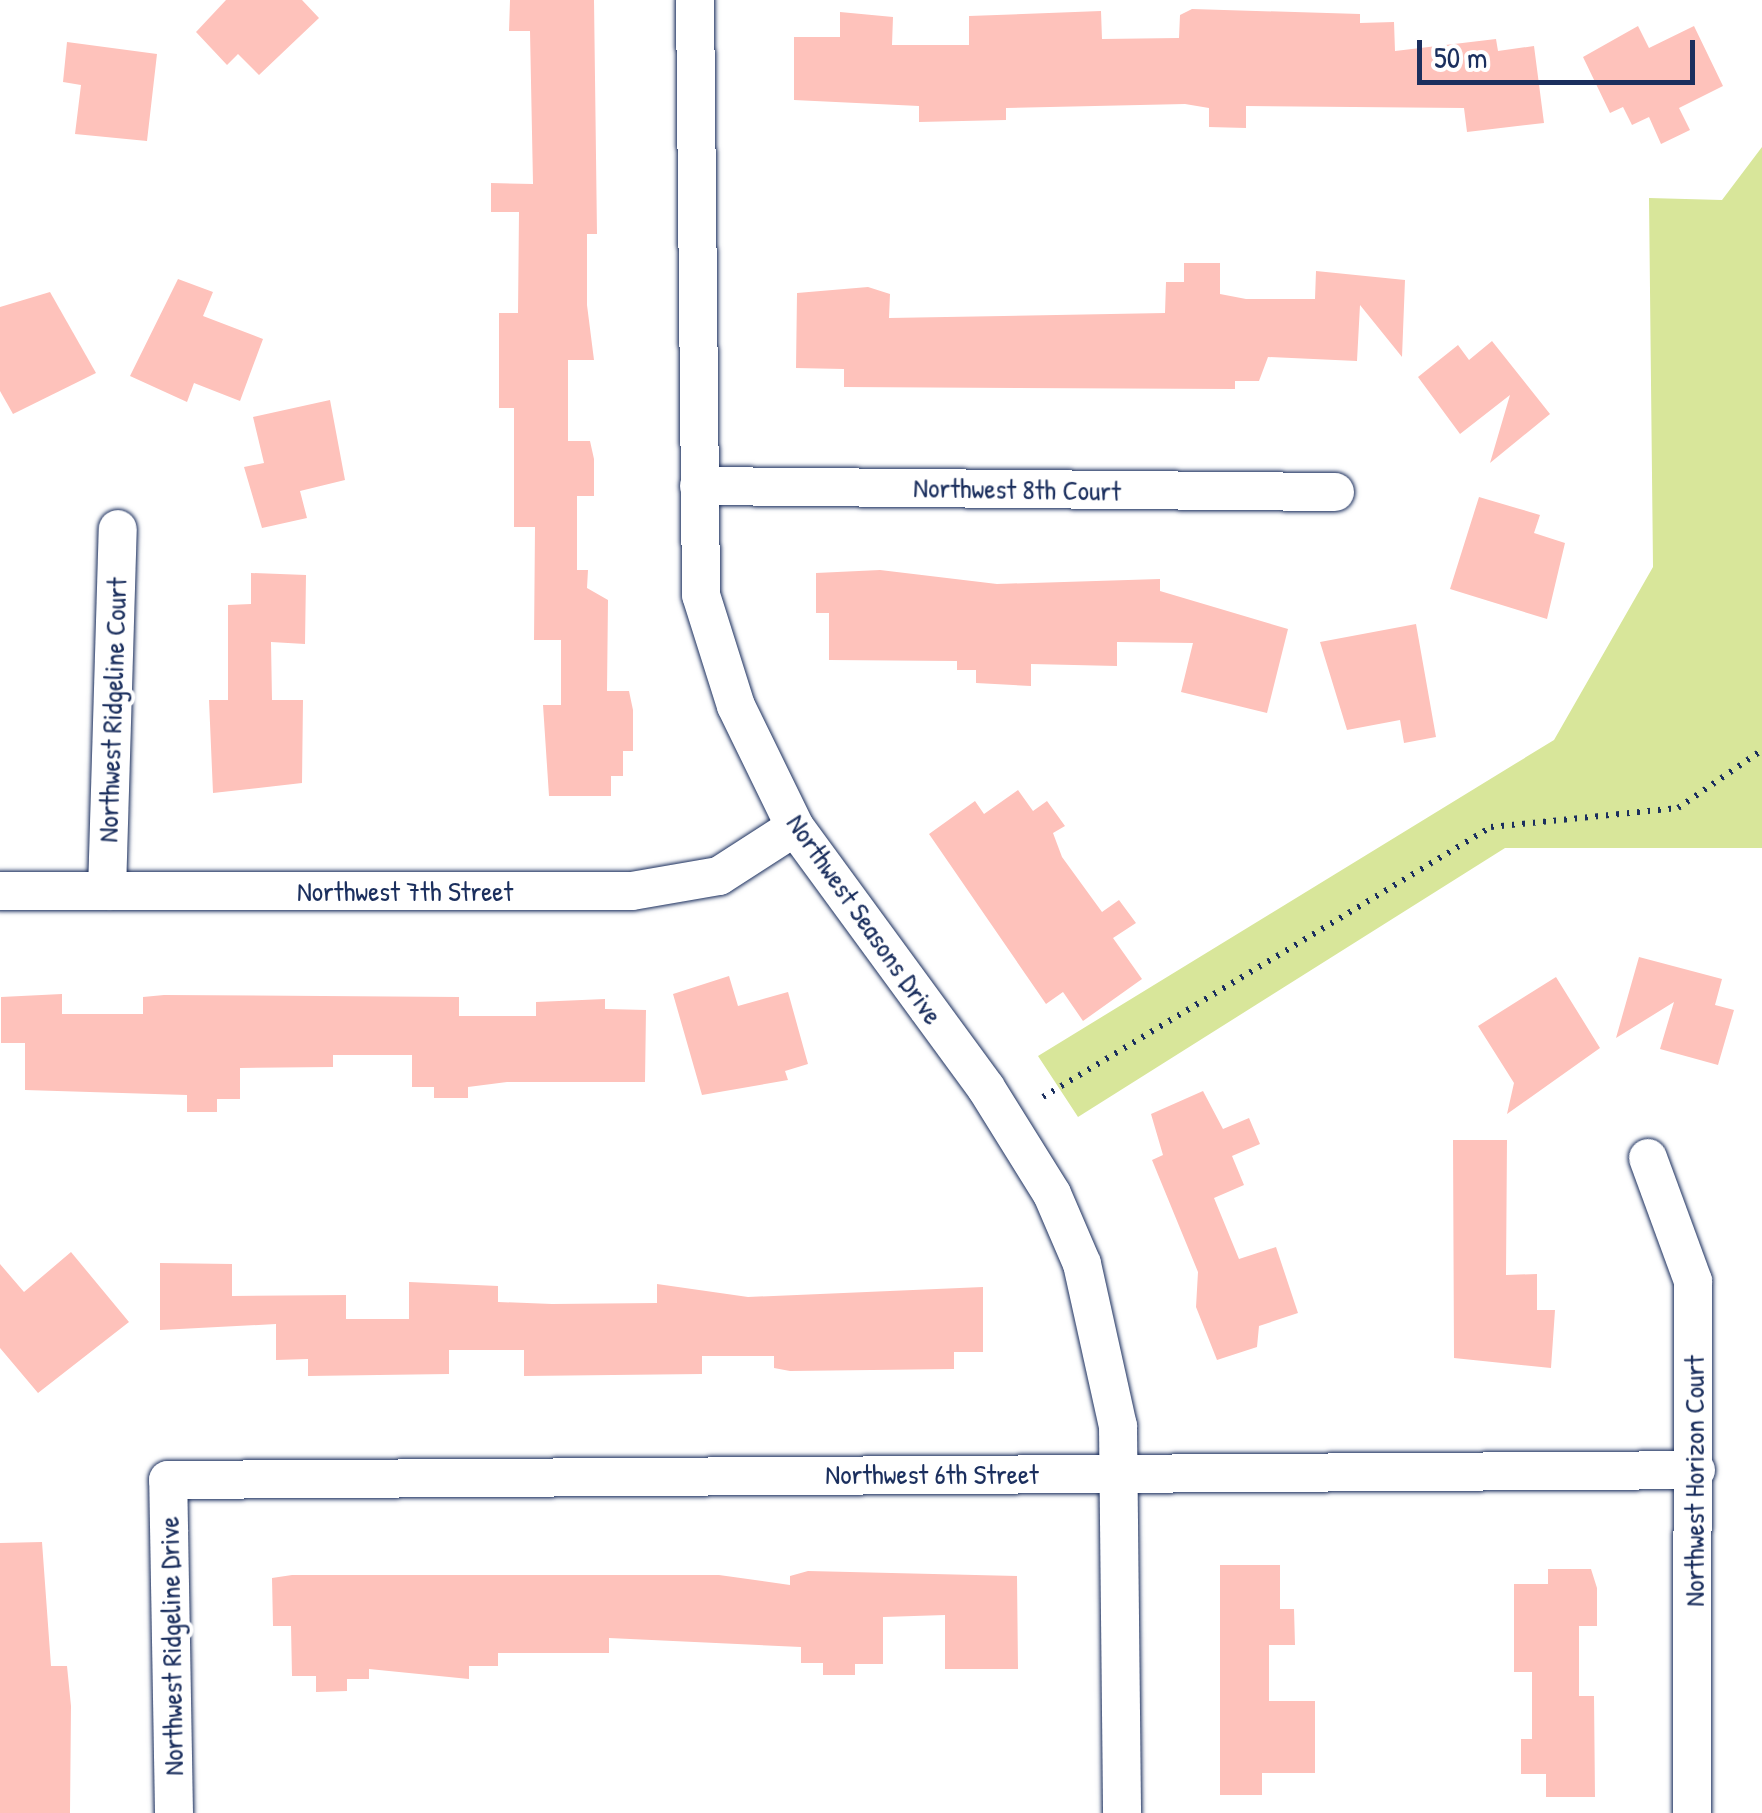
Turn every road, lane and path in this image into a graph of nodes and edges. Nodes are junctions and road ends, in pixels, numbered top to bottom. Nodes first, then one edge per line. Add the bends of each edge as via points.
1 (695, 0) edge
2 (698, 486) junction
3 (1335, 492) dead end
4 (118, 529) dead end
5 (1762, 750) edge
6 (795, 827) junction
7 (0, 891) edge
8 (107, 891) junction
9 (1043, 1097) dead end
10 (1648, 1158) dead end
11 (1696, 1470) junction
12 (1120, 1473) junction
13 (168, 1480) joint
14 (174, 1813) edge
15 (1122, 1813) edge
16 (1692, 1813) edge

1 - 2 street, Northwest Seasons Drive
2 - 3 street, Northwest 8th Court
2 - 6 street, Northwest Seasons Drive via 701,595 736,706
4 - 8 street, Northwest Ridgeline Court
5 - 9 path via 1678,808 1491,826
6 - 8 street, Northwest 7th Street via 719,876 632,891
6 - 12 street, Northwest Seasons Drive via 1052,1194 1102,1332
7 - 8 street, Northwest 7th Street
10 - 11 street, Northwest Horizon Court via 1692,1281
11 - 12 street, Northwest 6th Street
11 - 16 street, Northwest Horizon Court
12 - 13 street, Northwest 6th Street
12 - 15 street, Northwest Seasons Drive
13 - 14 street, Northwest Ridgeline Drive

